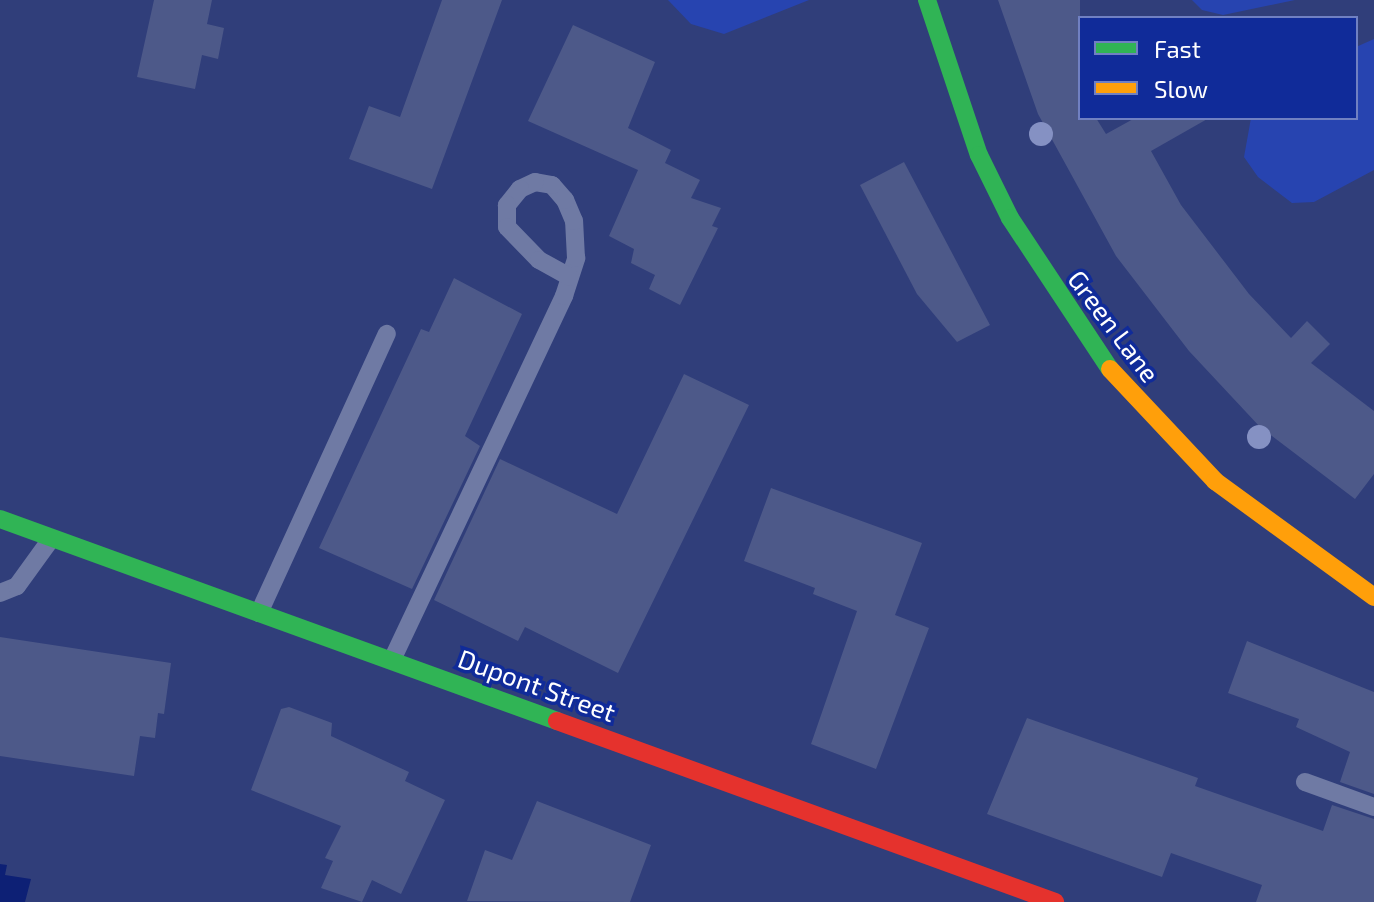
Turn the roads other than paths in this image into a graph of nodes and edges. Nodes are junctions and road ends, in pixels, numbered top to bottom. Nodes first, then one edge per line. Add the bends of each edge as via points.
1 (927, 0) edge
2 (570, 277) junction
3 (387, 334) dead end
4 (0, 519) edge
5 (52, 538) junction
6 (0, 593) edge
7 (1374, 597) edge
8 (259, 613) junction
9 (392, 660) junction
10 (1305, 782) dead end
11 (1374, 807) edge
12 (1055, 902) edge

1 - 7 street, Green Lane via 979,155 1010,218 1084,336 1125,388 1215,481
2 - 2 lane via 576,258 574,221 552,185 535,182 520,189 507,205 507,227 539,260
2 - 9 lane
3 - 8 lane
4 - 5 street, Dupont Street
5 - 6 lane via 17,586
5 - 8 street, Dupont Street
8 - 9 street, Dupont Street
9 - 12 street, Dupont Street
10 - 11 lane

